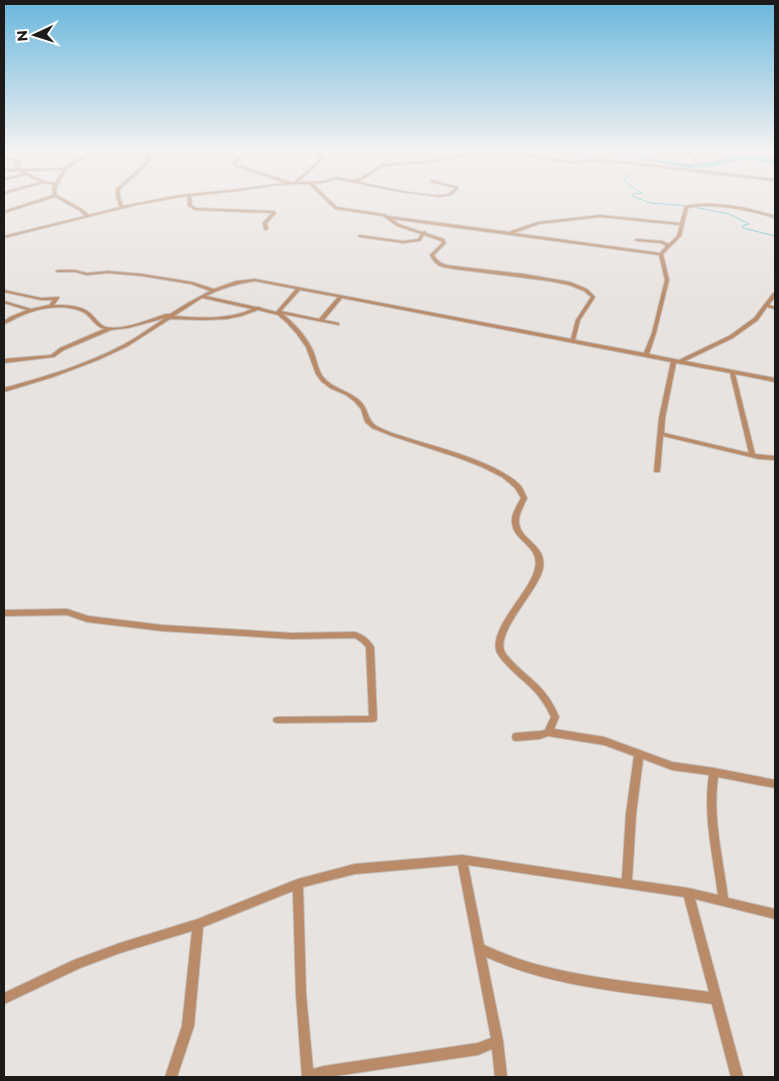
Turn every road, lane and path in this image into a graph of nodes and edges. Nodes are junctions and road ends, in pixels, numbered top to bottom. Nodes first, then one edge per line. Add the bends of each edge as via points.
1 (41, 200) edge
2 (64, 200) edge
3 (119, 200) edge
4 (161, 200) edge
5 (189, 200) edge
6 (328, 200) edge
7 (122, 208) junction
8 (4, 212) edge
9 (88, 216) junction
10 (389, 217) junction
11 (775, 217) edge
12 (682, 224) junction
13 (266, 229) dead end
14 (424, 232) junction
15 (509, 232) junction
16 (4, 236) edge
17 (360, 236) dead end
18 (637, 240) dead end
19 (669, 246) junction
20 (661, 254) junction
21 (58, 271) dead end
22 (300, 288) junction
23 (4, 291) edge
24 (215, 291) junction
25 (775, 294) edge
26 (203, 297) junction
27 (340, 297) junction
28 (5, 302) dead end
29 (767, 306) junction
30 (50, 308) junction
31 (259, 308) junction
32 (775, 308) edge
33 (29, 310) junction
34 (278, 312) junction
35 (175, 313) junction
36 (169, 318) junction
37 (321, 320) junction
38 (4, 323) edge
39 (337, 324) dead end
40 (111, 328) junction
41 (573, 340) junction
42 (646, 354) junction
43 (678, 360) junction
44 (4, 361) edge
45 (732, 372) junction
46 (775, 380) edge
47 (4, 390) edge
48 (661, 434) junction
49 (752, 454) junction
50 (775, 458) edge
51 (657, 471) dead end
52 (4, 613) edge
53 (277, 720) dead end
54 (548, 732) junction
55 (516, 737) dead end
56 (638, 753) junction
57 (714, 772) junction
58 (775, 784) edge
59 (462, 860) junction
60 (298, 884) junction
61 (627, 884) junction
62 (688, 893) junction
63 (724, 902) junction
64 (775, 914) edge
65 (198, 924) junction
66 (480, 949) junction
67 (4, 999) edge
68 (718, 999) junction
69 (497, 1041) junction
70 (308, 1076) edge
71 (171, 1077) edge
72 (502, 1077) edge
73 (737, 1077) edge

1 - 8 street
2 - 9 street
3 - 7 street
4 - 7 street
5 - 13 street via 190,206 195,209 273,212 265,223
6 - 10 street via 336,208
7 - 9 street
9 - 16 street
10 - 14 street via 398,225
10 - 15 street
11 - 12 street via 697,204 685,208
12 - 15 street via 600,216 533,224
12 - 19 street via 680,236
14 - 17 street via 419,240 409,242
14 - 41 street via 444,241 432,255 434,261 441,265 552,280 590,291 593,297 578,320
15 - 20 street
18 - 19 street via 662,242
19 - 20 street
20 - 42 street via 667,280
21 - 24 street via 142,275 192,283
22 - 24 street via 249,280
22 - 27 street
22 - 34 street
23 - 30 street via 41,299 57,298
24 - 26 street
25 - 29 street
26 - 31 street
26 - 35 street
27 - 37 street
27 - 41 street
28 - 33 street
29 - 32 street
29 - 43 street via 731,338
30 - 33 street
30 - 40 street via 83,310 100,326
31 - 34 street
31 - 36 street via 235,316
33 - 38 street
34 - 37 street
34 - 54 street via 290,322 310,350 323,380 358,402 370,425 456,454 520,486 524,498 516,524 520,534 538,553 540,562 531,586 505,628 499,647 501,653 548,701 555,717
35 - 36 street
35 - 40 street
36 - 47 street via 126,345 83,365
37 - 39 street
40 - 44 street via 52,356
41 - 42 street
42 - 43 street
43 - 45 street
43 - 48 street via 662,418
45 - 46 street
45 - 49 street
48 - 49 street
48 - 51 street
49 - 50 street
52 - 53 street via 68,612 87,618 162,628 299,636 355,635 366,642 370,648 373,719
54 - 55 street
54 - 56 street via 604,741
56 - 57 street via 672,766
56 - 61 street
57 - 58 street
57 - 63 street via 710,790 711,815
59 - 60 street via 355,869
59 - 61 street
59 - 66 street
60 - 65 street
60 - 70 street via 301,994
61 - 62 street
62 - 63 street
62 - 68 street
63 - 64 street
65 - 67 street via 94,958
65 - 71 street via 188,1026
66 - 68 street via 537,970
66 - 69 street
68 - 73 street
69 - 70 street via 478,1049
69 - 72 street

